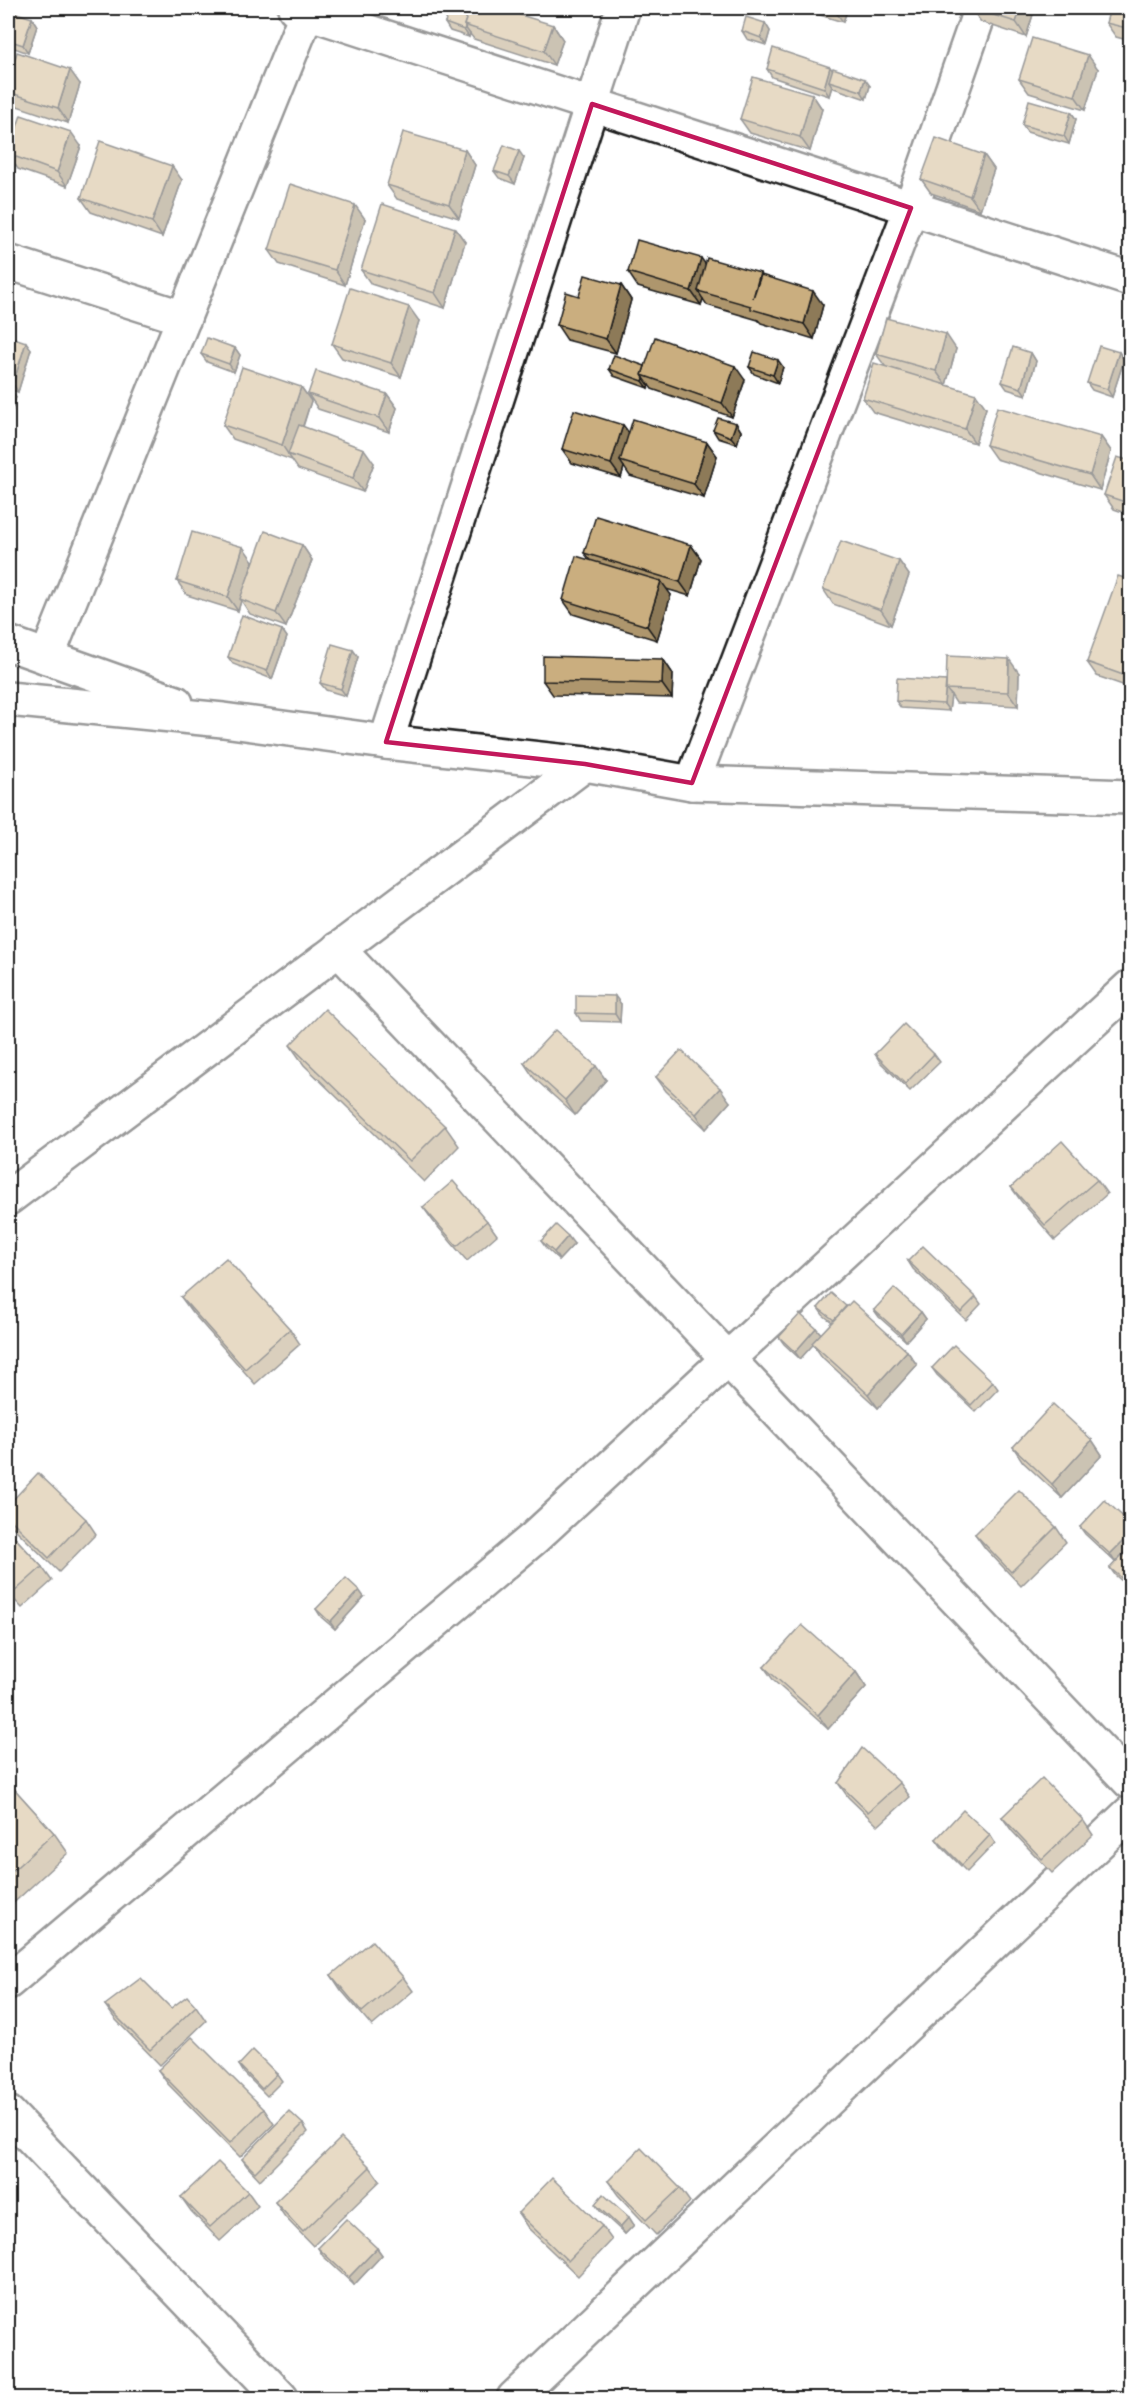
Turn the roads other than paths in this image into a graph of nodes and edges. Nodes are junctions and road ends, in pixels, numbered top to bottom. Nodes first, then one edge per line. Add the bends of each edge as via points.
1 (623, 8) edge
2 (981, 8) edge
3 (301, 10) edge
4 (592, 104) junction
5 (911, 208) junction
6 (8, 262) edge
7 (1131, 279) edge
8 (184, 318) junction
9 (8, 643) edge
10 (47, 657) junction
11 (8, 699) edge
12 (223, 720) junction
13 (386, 742) junction
14 (585, 764) junction
15 (692, 783) junction
16 (1131, 797) edge
17 (338, 950) junction
18 (1131, 987) edge
19 (8, 1198) edge
20 (728, 1359) junction
21 (1131, 1782) edge
22 (1131, 1813) edge
23 (8, 1982) edge
24 (8, 2113) edge
25 (281, 2398) edge
26 (513, 2398) edge

1 - 4 street
2 - 5 street
3 - 4 street
3 - 8 street
4 - 5 street
4 - 13 street
5 - 7 street
5 - 15 street
6 - 8 street
8 - 10 street
9 - 10 street
10 - 12 street
11 - 12 street
12 - 13 street
13 - 14 street
14 - 15 street
14 - 17 street
15 - 16 street
17 - 19 street
17 - 20 street
18 - 20 street
20 - 21 street
20 - 23 street via 534,1538
22 - 26 street
24 - 25 street

